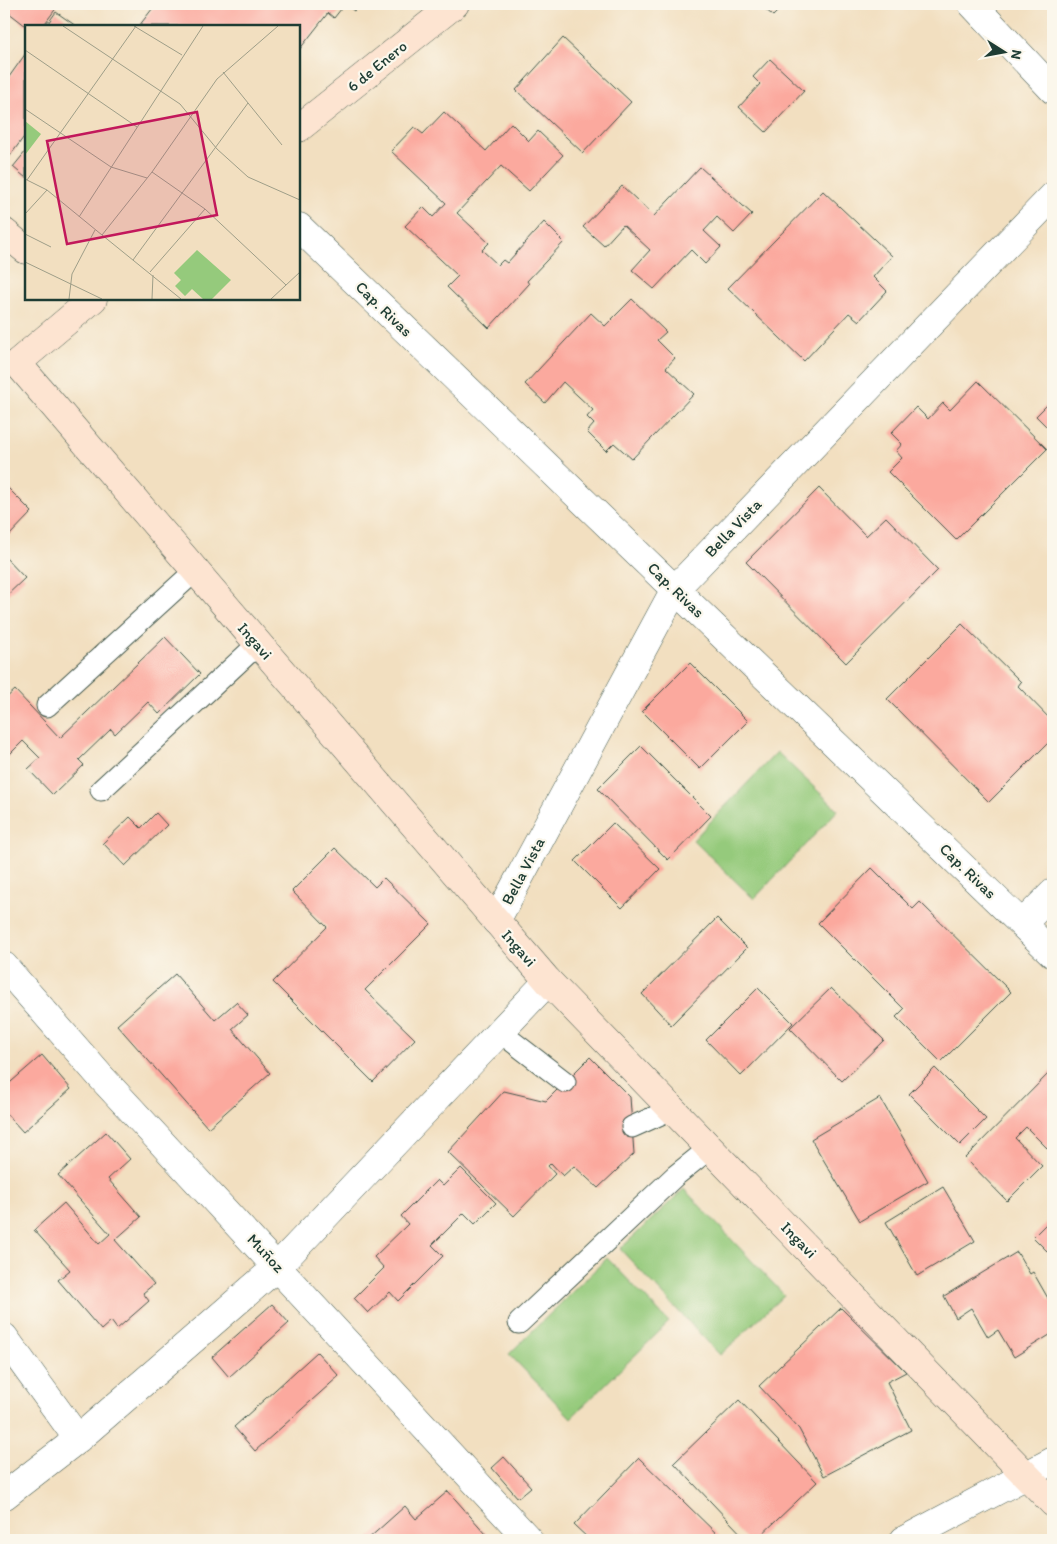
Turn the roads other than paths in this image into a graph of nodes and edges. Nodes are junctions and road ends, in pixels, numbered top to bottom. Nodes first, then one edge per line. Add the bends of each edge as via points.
1 (455, 4) edge
2 (972, 4) edge
3 (1053, 90) edge
4 (300, 127) edge
5 (1053, 196) edge
6 (300, 228) edge
7 (4, 232) edge
8 (25, 249) edge
9 (88, 300) edge
10 (195, 571) junction
11 (674, 589) junction
12 (258, 644) junction
13 (46, 706) dead end
14 (100, 790) dead end
15 (1053, 893) edge
16 (496, 921) junction
17 (1022, 924) junction
18 (1053, 954) edge
19 (4, 966) edge
20 (548, 981) junction
21 (500, 1032) junction
22 (565, 1082) dead end
23 (672, 1109) junction
24 (632, 1127) dead end
25 (710, 1148) junction
26 (278, 1266) junction
27 (519, 1323) dead end
28 (4, 1337) edge
29 (78, 1439) junction
30 (1053, 1461) edge
31 (1028, 1476) junction
32 (4, 1496) edge
33 (1053, 1503) edge
34 (530, 1540) edge
35 (904, 1540) edge

1 - 4 main road, 6 de Enero
2 - 3 street
5 - 11 street, Bella Vista
6 - 11 street, Cap. Rivas
7 - 8 main road
9 - 10 main road, Ingavi via 17,363
10 - 12 main road, Ingavi
10 - 13 lane
11 - 16 street, Bella Vista
11 - 17 street, Cap. Rivas
12 - 14 lane
12 - 16 main road, Ingavi
15 - 17 street
16 - 20 main road, Ingavi
17 - 18 street, Cap. Rivas
19 - 26 street, Muñoz via 100,1076
20 - 21 street
20 - 23 main road, Ingavi
21 - 22 lane
21 - 26 street
23 - 24 lane
23 - 25 main road, Ingavi
25 - 27 lane via 675,1176
25 - 31 main road, Ingavi
26 - 29 street
26 - 34 street, Muñoz
28 - 29 street
29 - 32 street
30 - 31 street
31 - 33 main road, Ingavi
31 - 35 street

